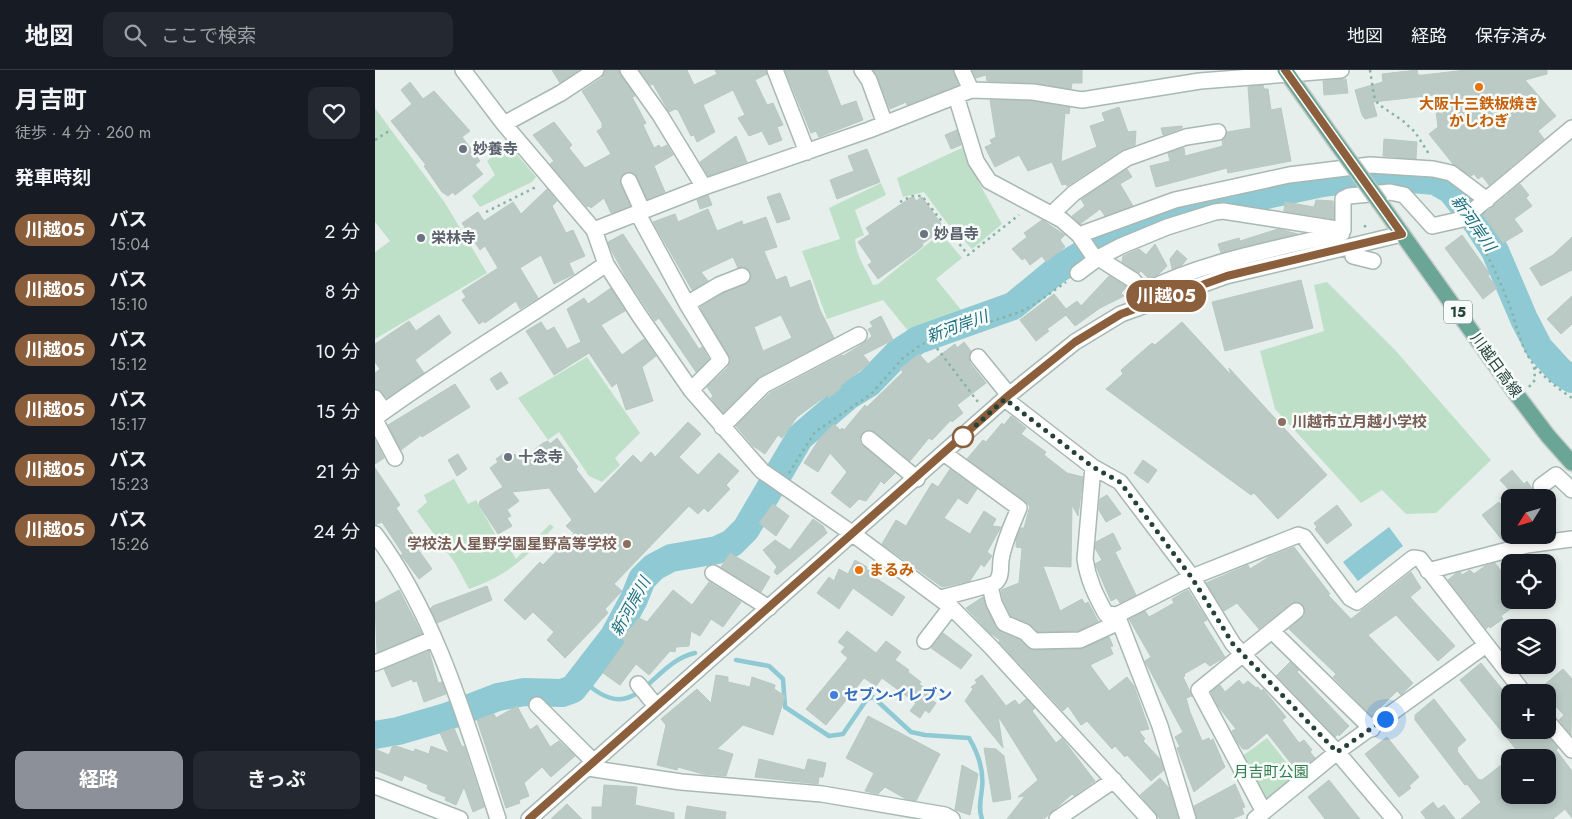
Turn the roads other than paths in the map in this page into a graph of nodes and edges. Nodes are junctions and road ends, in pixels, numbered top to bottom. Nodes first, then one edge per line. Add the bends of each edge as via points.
1 (463, 70) edge
2 (596, 70) edge
3 (628, 70) edge
4 (775, 70) edge
5 (862, 70) edge
6 (962, 70) edge
7 (1341, 70) edge
8 (1320, 71) edge
9 (1286, 72) edge
10 (1199, 76) edge
11 (971, 90) junction
12 (956, 96) junction
13 (504, 124) junction
14 (885, 124) junction
15 (1572, 128) edge
16 (1218, 132) dead end
17 (807, 152) junction
18 (629, 181) dead end
19 (704, 188) junction
20 (1484, 202) junction
21 (641, 213) junction
22 (1054, 215) junction
23 (594, 230) junction
24 (1343, 232) junction
25 (1402, 234) junction
26 (1080, 237) junction
27 (1095, 256) junction
28 (1353, 256) dead end
29 (1373, 261) dead end
30 (607, 264) junction
31 (1078, 273) road end
32 (742, 276) dead end
33 (1147, 297) junction
34 (687, 304) junction
35 (859, 335) dead end
36 (978, 357) dead end
37 (691, 390) junction
38 (1007, 397) junction
39 (375, 398) edge
40 (378, 416) edge
41 (722, 427) junction
42 (869, 439) dead end
43 (945, 454) junction
44 (395, 458) dead end
45 (1572, 463) edge
46 (1093, 467) junction
47 (917, 479) junction
48 (1541, 486) dead end
49 (1572, 490) edge
50 (853, 534) junction
51 (1572, 539) edge
52 (377, 541) edge
53 (1424, 566) junction
54 (713, 574) dead end
55 (1192, 578) junction
56 (990, 586) junction
57 (946, 602) junction
58 (769, 608) junction
59 (1296, 611) dead end
60 (1118, 618) junction
61 (1272, 631) junction
62 (433, 639) junction
63 (925, 641) dead end
64 (1486, 645) junction
65 (1244, 655) junction
66 (375, 663) edge
67 (638, 684) dead end
68 (1517, 684) edge
69 (652, 701) junction
70 (537, 705) dead end
71 (1372, 729) junction
72 (1556, 731) edge
73 (1572, 750) edge
74 (1337, 752) junction
75 (591, 765) junction
76 (1114, 780) junction
77 (375, 786) edge
78 (1260, 815) edge
79 (453, 818) edge
80 (498, 819) edge
81 (529, 819) edge
82 (952, 819) edge
83 (1057, 819) edge
84 (1149, 819) edge
85 (1188, 819) edge
86 (1394, 819) edge

1 - 13 street
2 - 13 street
3 - 19 street via 660,115
4 - 17 street
5 - 14 street via 869,80
6 - 11 street
7 - 8 street
8 - 9 street
9 - 10 street
9 - 25 main road, 川越日高線 / 15, bridge
10 - 11 street via 1082,100 1024,92
11 - 12 street
12 - 14 street
12 - 22 street via 976,160 989,181
13 - 23 street
14 - 17 street
15 - 20 street
16 - 22 street via 1186,137 1127,158 1074,193
17 - 19 street
18 - 21 street
19 - 21 street
20 - 24 street via 1463,219 1431,226 1404,195 1390,192 1349,196 1343,199
20 - 26 street via 1451,173 1370,165 1289,175 1175,200
21 - 23 street
21 - 34 street
22 - 26 street
23 - 30 street
24 - 27 street via 1223,211 1167,227
24 - 33 street via 1165,280
25 - 33 street
25 - 45 main road, 川越日高線 / 15 via 1548,436
26 - 27 street
27 - 31 street
27 - 33 street via 1133,280
28 - 29 street
30 - 37 street
30 - 40 street via 442,370
32 - 34 street
33 - 38 street via 1083,337
34 - 37 street via 721,360
35 - 41 street via 765,386
36 - 38 street
37 - 41 street
38 - 43 street
38 - 46 street
39 - 40 street
40 - 44 street
41 - 50 street via 762,471
42 - 47 street
43 - 47 street
43 - 56 street via 1019,508 1004,544 1000,576
46 - 55 street via 1120,482
46 - 60 street via 1085,559 1094,592 1105,614
47 - 50 street
48 - 49 street via 1556,475
50 - 57 street
50 - 58 street
51 - 53 street
52 - 62 street via 411,593
53 - 55 street via 1413,558 1357,602 1350,598 1304,537 1298,535
53 - 64 street
54 - 58 street
55 - 60 street
55 - 65 street via 1233,644
56 - 57 street via 970,589
56 - 60 street via 1004,623 1025,632 1034,641 1080,640
57 - 63 street
57 - 76 street
58 - 69 street
59 - 61 street
60 - 85 street via 1160,726
61 - 65 street
61 - 71 street
62 - 66 street
62 - 80 street via 456,694
64 - 68 street
64 - 71 street
65 - 74 street
65 - 78 street via 1199,690
67 - 69 street
69 - 75 street
70 - 75 street
71 - 74 street
72 - 73 street
74 - 78 street
74 - 86 street
75 - 81 street
75 - 82 street via 681,782 822,794 945,815
76 - 83 street
76 - 84 street
77 - 79 street

